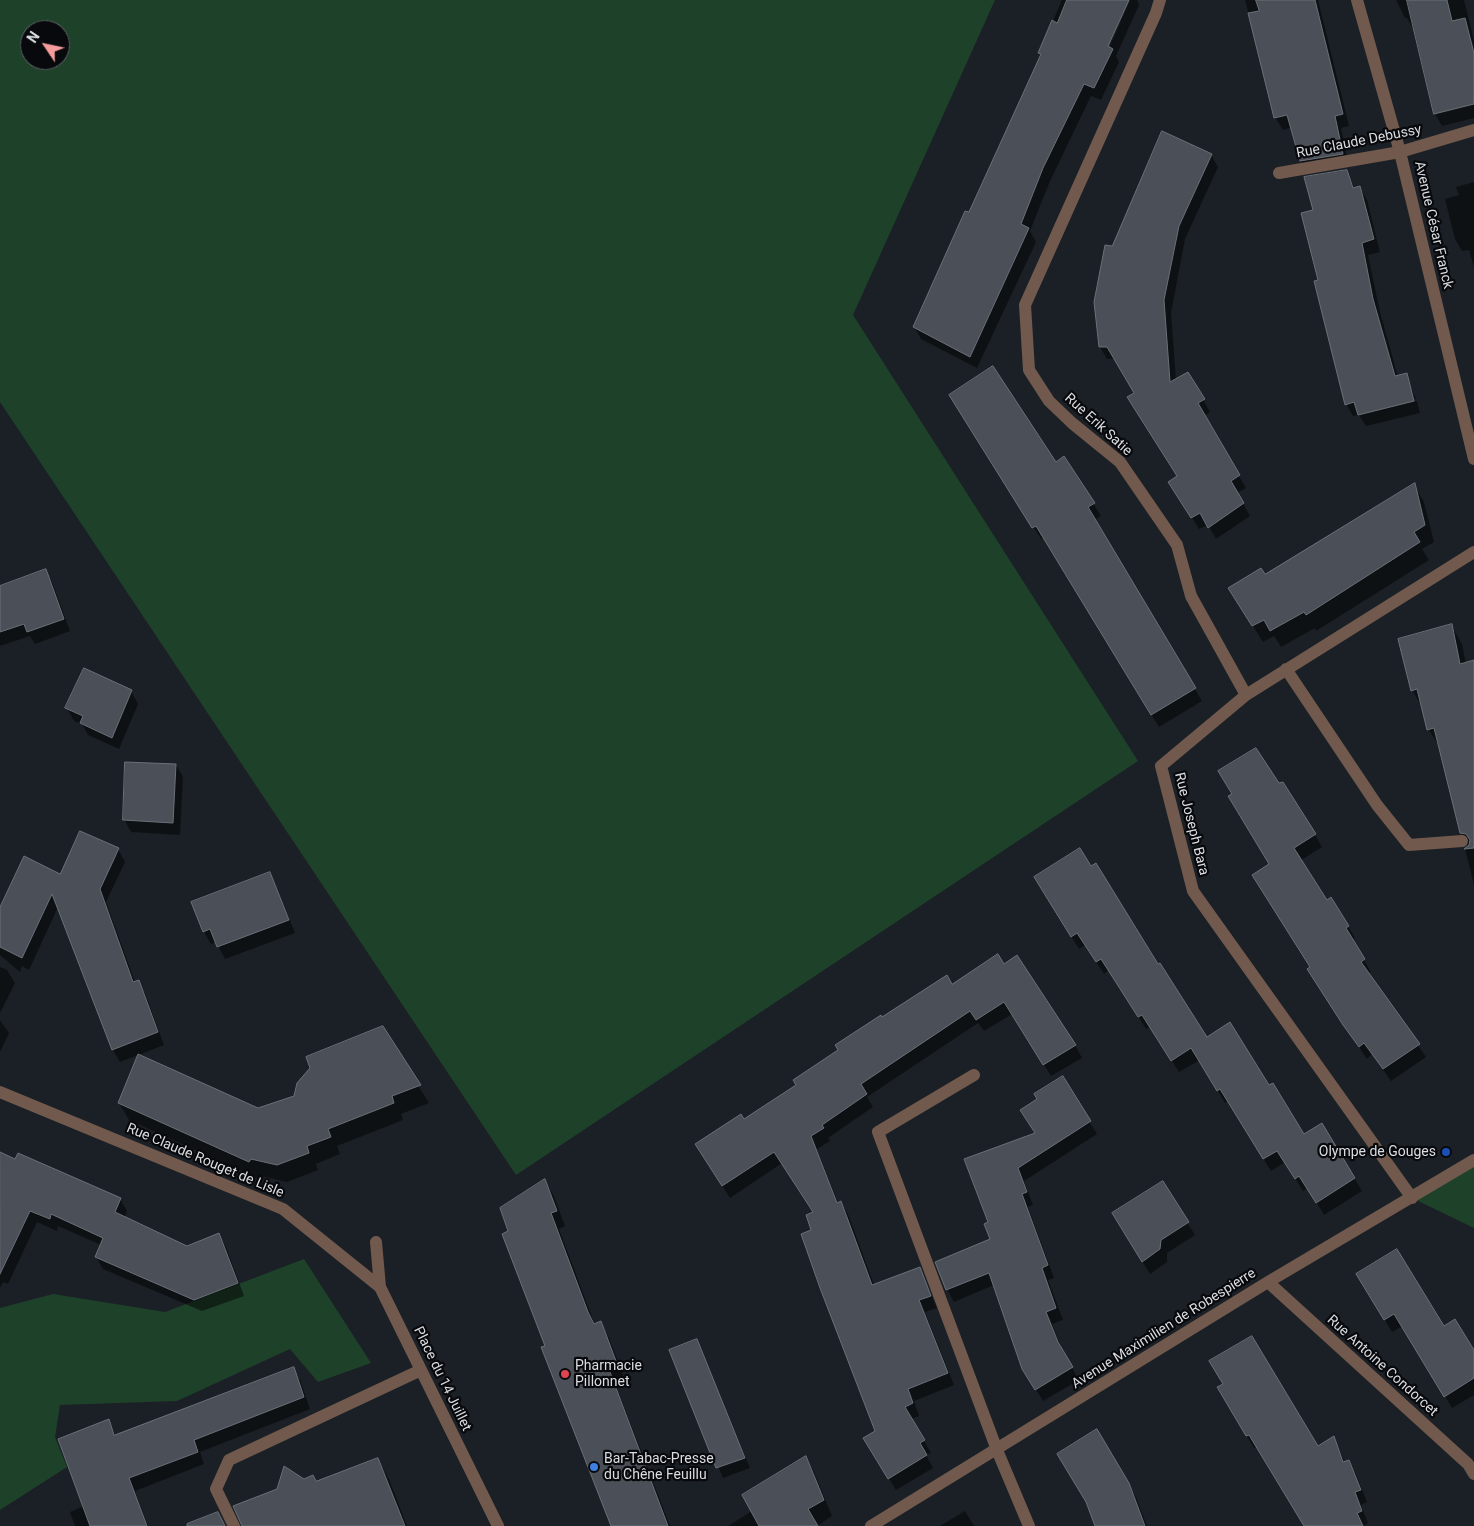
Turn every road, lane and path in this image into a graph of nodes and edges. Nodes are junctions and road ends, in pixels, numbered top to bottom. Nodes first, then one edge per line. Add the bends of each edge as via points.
1 (1160, 0) edge
2 (1357, 0) edge
3 (1474, 130) edge
4 (1400, 152) junction
5 (1279, 173) dead end
6 (1474, 460) edge
7 (1474, 552) edge
8 (1286, 669) junction
9 (1246, 695) junction
10 (1462, 841) dead end
11 (974, 1074) dead end
12 (0, 1092) edge
13 (1474, 1160) edge
14 (1412, 1198) junction
15 (376, 1242) dead end
16 (1268, 1282) junction
17 (380, 1287) junction
18 (421, 1370) junction
19 (997, 1450) junction
20 (1474, 1474) edge
21 (234, 1526) edge
22 (498, 1526) edge
23 (871, 1526) edge
24 (1030, 1526) edge

1 - 9 street, Rue Erik Satie via 1025,305 1029,370 1050,401 1120,462 1176,545 1190,596
2 - 4 street, Avenue César Franck
3 - 4 street, Rue Claude Debussy
4 - 5 street, Rue Claude Debussy
4 - 6 street, Avenue César Franck
7 - 8 street, Rue Joseph Bara
8 - 9 street, Rue Joseph Bara
8 - 10 street via 1377,805 1409,845
9 - 14 street, Rue Joseph Bara via 1161,766 1193,891
11 - 19 street via 878,1132
12 - 17 street, Rue Claude Rouget de Lisle via 283,1209
13 - 14 street, Avenue Maximilien de Robespierre
14 - 16 street, Avenue Maximilien de Robespierre
15 - 17 street, Place du 14 Juillet
16 - 19 street, Avenue Maximilien de Robespierre
16 - 20 street, Rue Antoine Condorcet via 1468,1464
17 - 18 street, Place du 14 Juillet
18 - 21 street via 229,1460 216,1488
18 - 22 street, Place du 14 Juillet
19 - 23 street, Avenue Maximilien de Robespierre
19 - 24 street

